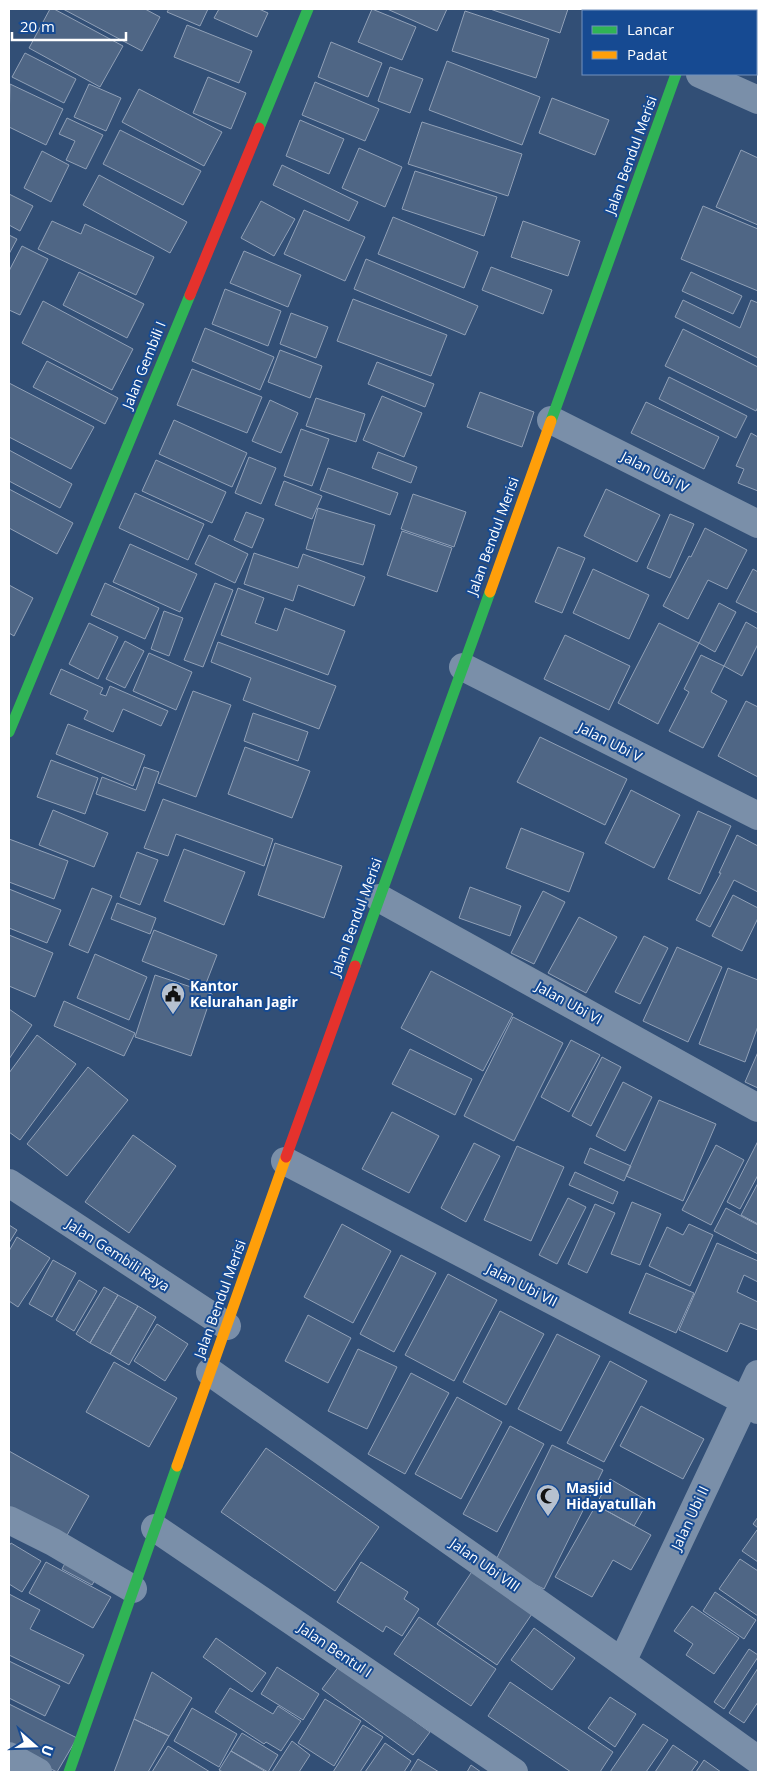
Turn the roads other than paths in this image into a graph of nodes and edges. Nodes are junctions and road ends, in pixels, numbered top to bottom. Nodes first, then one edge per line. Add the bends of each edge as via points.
1 (308, 9) edge
2 (676, 75) edge
3 (702, 75) edge
4 (758, 100) edge
5 (551, 420) junction
6 (758, 524) edge
7 (462, 667) junction
8 (9, 732) edge
9 (758, 816) edge
10 (379, 898) junction
11 (758, 1108) edge
12 (284, 1162) junction
13 (9, 1183) edge
14 (227, 1326) junction
15 (210, 1372) junction
16 (758, 1374) edge
17 (752, 1406) edge
18 (9, 1520) edge
19 (155, 1528) junction
20 (133, 1589) junction
21 (622, 1662) junction
22 (9, 1756) edge
23 (758, 1760) edge
24 (38, 1772) edge
25 (69, 1772) edge
26 (514, 1772) edge

1 - 8 street, Jalan Gembili I
2 - 5 street, Jalan Bendul Merisi
3 - 4 street
5 - 6 street, Jalan Ubi IV
5 - 7 street, Jalan Bendul Merisi
7 - 9 street, Jalan Ubi V
7 - 10 street, Jalan Bendul Merisi
10 - 11 street, Jalan Ubi VI
10 - 12 street, Jalan Bendul Merisi
12 - 14 street, Jalan Bendul Merisi
12 - 17 street, Jalan Ubi VII
13 - 14 street, Jalan Gembili Raya
14 - 15 street, Jalan Bendul Merisi
15 - 19 street, Jalan Bendul Merisi
15 - 21 street, Jalan Ubi VIII
16 - 17 street, Jalan Ubi II
17 - 21 street, Jalan Ubi II
18 - 20 street
19 - 20 street, Jalan Bendul Merisi
19 - 26 street, Jalan Bentul I
20 - 25 street, Jalan Bendul Merisi
21 - 23 street, Jalan Ubi VIII
22 - 24 street

